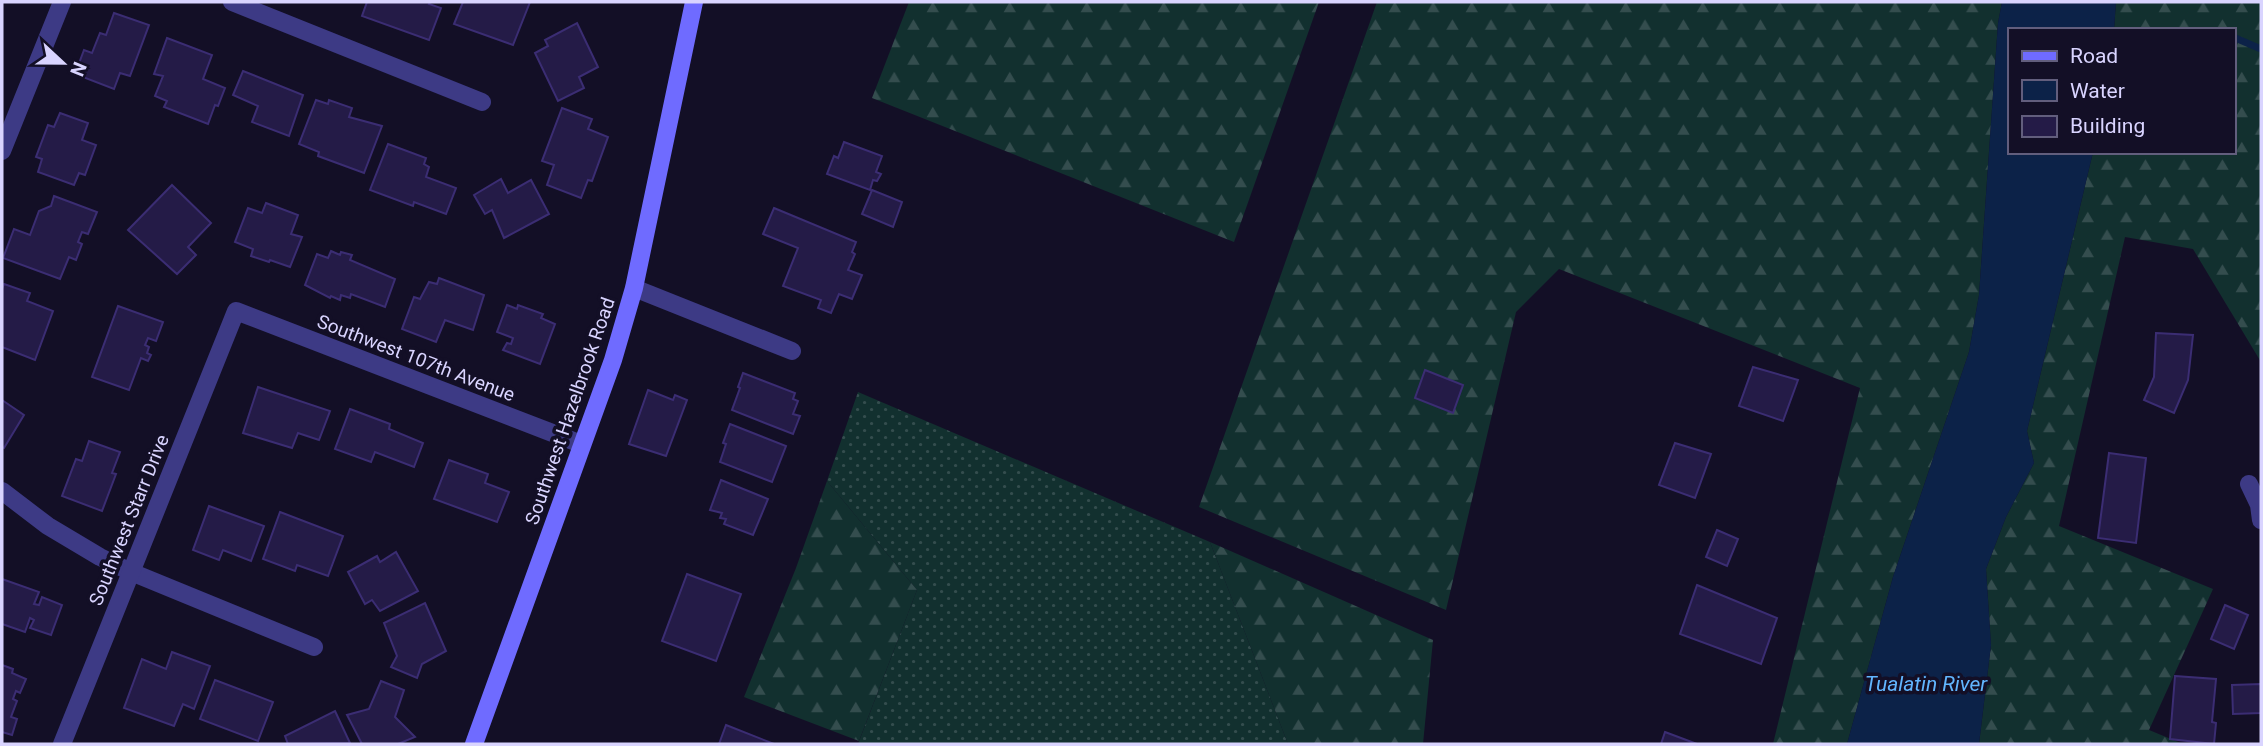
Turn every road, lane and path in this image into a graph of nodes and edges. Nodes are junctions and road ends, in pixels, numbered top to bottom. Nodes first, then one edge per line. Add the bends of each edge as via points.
1 (62, 2) edge
2 (232, 2) edge
3 (694, 2) edge
4 (482, 102) dead end
5 (2, 151) edge
6 (634, 288) junction
7 (236, 311) joint
8 (792, 351) dead end
9 (581, 444) junction
10 (2249, 484) dead end
11 (2, 491) edge
12 (2261, 520) edge
13 (131, 572) junction
14 (314, 647) dead end
15 (62, 744) edge
16 (474, 744) edge

1 - 5 street
2 - 4 street
3 - 6 street, Southwest Hazelbrook Road
6 - 8 street
6 - 9 street, Southwest Hazelbrook Road
7 - 9 street, Southwest 107th Avenue
7 - 13 street, Southwest Starr Drive
9 - 16 street, Southwest Hazelbrook Road
10 - 12 street
11 - 13 street via 48,526
13 - 14 street
13 - 15 street, Southwest Starr Drive

